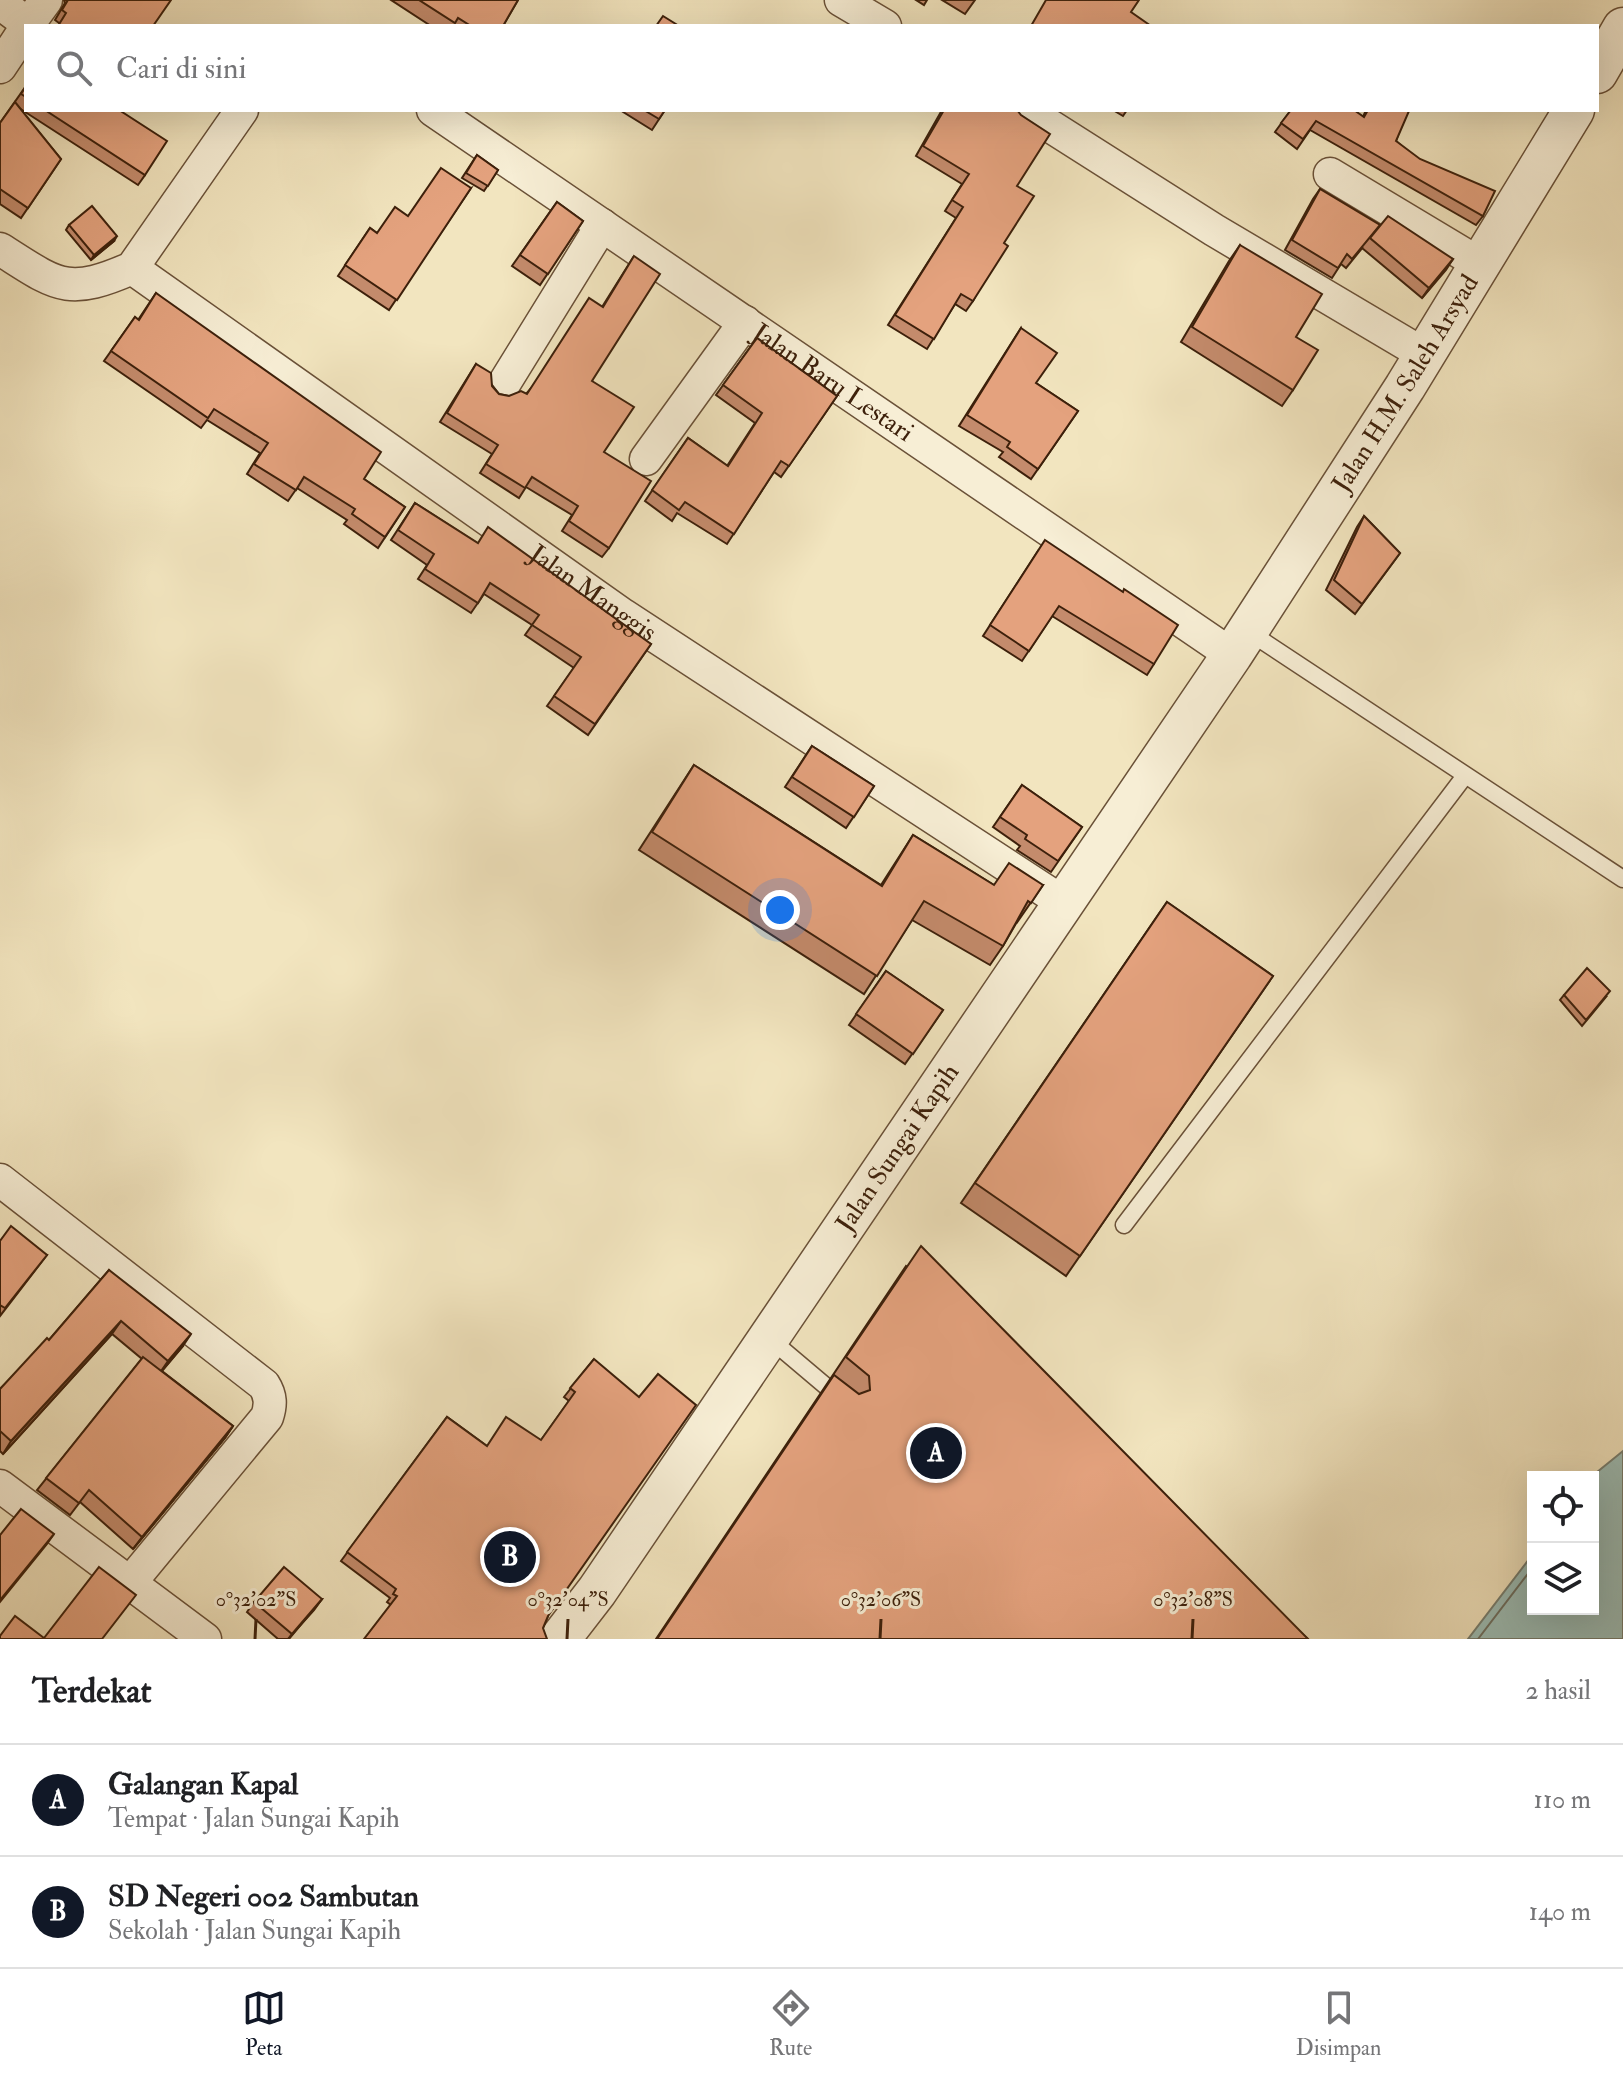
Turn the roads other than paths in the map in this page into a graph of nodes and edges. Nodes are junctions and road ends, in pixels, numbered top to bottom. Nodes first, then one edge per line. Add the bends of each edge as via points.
1 (841, 0) edge
2 (0, 3) edge
3 (32, 20) edge
4 (882, 24) edge
5 (1623, 28) edge
6 (24, 32) edge
7 (0, 67) edge
8 (1599, 70) edge
9 (241, 112) edge
10 (436, 112) edge
11 (1028, 112) edge
12 (1573, 112) edge
13 (1330, 174) dead end
14 (602, 225) junction
15 (0, 249) edge
16 (1480, 264) junction
17 (132, 268) junction
18 (745, 322) junction
19 (1425, 355) junction
20 (502, 387) dead end
21 (646, 459) dead end
22 (1240, 643) junction
23 (1464, 777) junction
24 (1623, 879) edge
25 (1064, 903) junction
26 (0, 1180) edge
27 (1124, 1225) edge
28 (768, 1338) junction
29 (847, 1404) edge
30 (0, 1486) edge
31 (129, 1584) junction
32 (205, 1639) edge
33 (560, 1639) edge

1 - 4 street
2 - 3 street
5 - 8 street
6 - 7 street
9 - 17 street
10 - 14 street, Jalan Baru Lestari
11 - 19 street
12 - 16 street, Jalan H.M. Saleh Arsyad
13 - 16 street
14 - 18 street, Jalan Baru Lestari
14 - 20 street
15 - 17 street via 62,285
16 - 19 street, Jalan H.M. Saleh Arsyad
17 - 25 street, Jalan Manggis via 623,615
18 - 21 street
18 - 22 street, Jalan Baru Lestari
19 - 22 street, Jalan H.M. Saleh Arsyad
22 - 23 lane
22 - 25 street, Jalan Sungai Kapih
23 - 24 lane
23 - 27 lane
25 - 28 street, Jalan Sungai Kapih
26 - 31 street via 268,1391 267,1417
28 - 29 lane
28 - 33 street, Jalan Sungai Kapih
30 - 31 street
31 - 32 street

